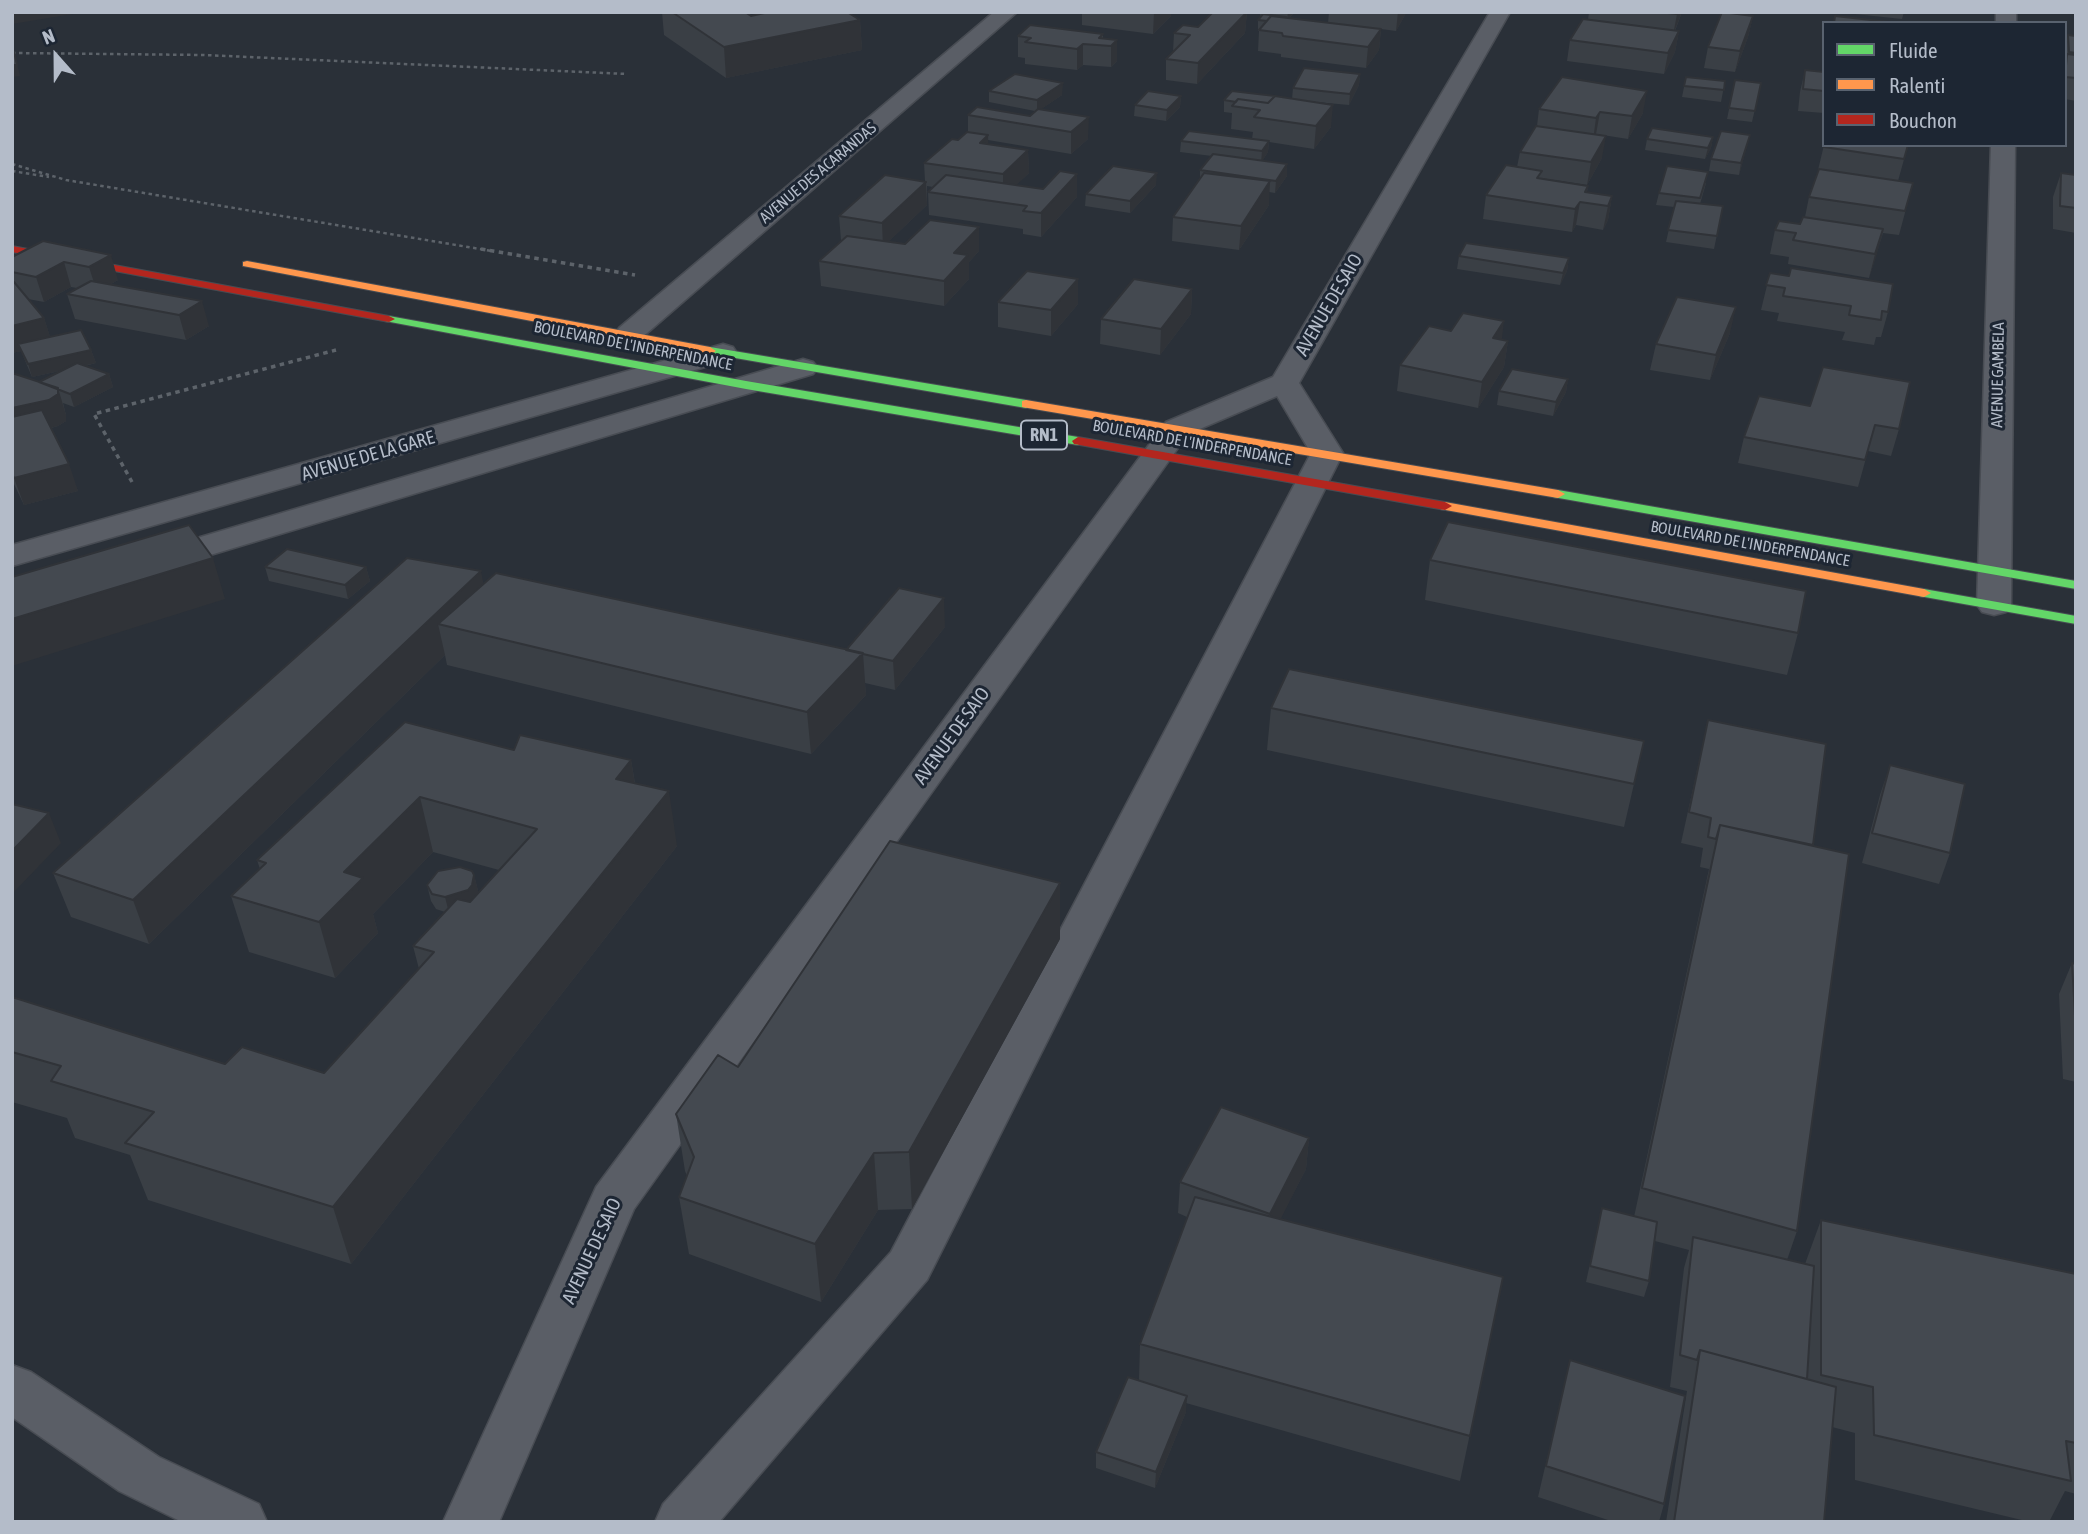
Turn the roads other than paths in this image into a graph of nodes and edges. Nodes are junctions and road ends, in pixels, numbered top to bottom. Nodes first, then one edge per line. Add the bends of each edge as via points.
1 (1007, 12) edge
2 (1500, 12) edge
3 (2003, 147) edge
4 (12, 249) edge
5 (229, 261) dead end
6 (629, 334) junction
7 (723, 353) junction
8 (803, 368) junction
9 (668, 370) junction
10 (1284, 383) junction
11 (746, 385) junction
12 (1167, 441) junction
13 (1319, 467) junction
14 (12, 556) edge
15 (132, 568) edge
16 (1994, 570) junction
17 (2076, 584) edge
18 (1993, 605) junction
19 (2076, 620) edge
20 (12, 1388) edge
21 (239, 1522) edge
22 (471, 1522) edge
23 (683, 1522) edge

1 - 6 street, AVENUE DES ACARANDAS
2 - 10 street, AVENUE DE SAIO
3 - 16 street, AVENUE GAMBELA
4 - 9 highway, BOULEVARD DE L'INDERPENDANCE / RN1
5 - 6 highway, BOULEVARD DE L'INDERPENDANCE / RN1
6 - 7 highway, BOULEVARD DE L'INDERPENDANCE / RN1
7 - 8 highway, BOULEVARD DE L'INDERPENDANCE / RN1
7 - 9 street, AVENUE DE LA GARE
8 - 11 street
8 - 12 highway, BOULEVARD DE L'INDERPENDANCE / RN1
9 - 11 highway, BOULEVARD DE L'INDERPENDANCE / RN1
9 - 14 street, AVENUE DE LA GARE
10 - 12 street
10 - 13 street
11 - 12 highway, BOULEVARD DE L'INDERPENDANCE / RN1
11 - 15 street
12 - 13 highway, BOULEVARD DE L'INDERPENDANCE / RN1
12 - 13 highway, BOULEVARD DE L'INDERPENDANCE / RN1
12 - 22 street, AVENUE DE SAIO via 613,1200
13 - 16 highway, BOULEVARD DE L'INDERPENDANCE / RN1
13 - 18 highway, BOULEVARD DE L'INDERPENDANCE / RN1
13 - 23 street via 909,1266
16 - 17 highway, BOULEVARD DE L'INDERPENDANCE / RN1
16 - 18 street, AVENUE GAMBELA
18 - 19 highway, BOULEVARD DE L'INDERPENDANCE / RN1
20 - 21 street via 139,1474

